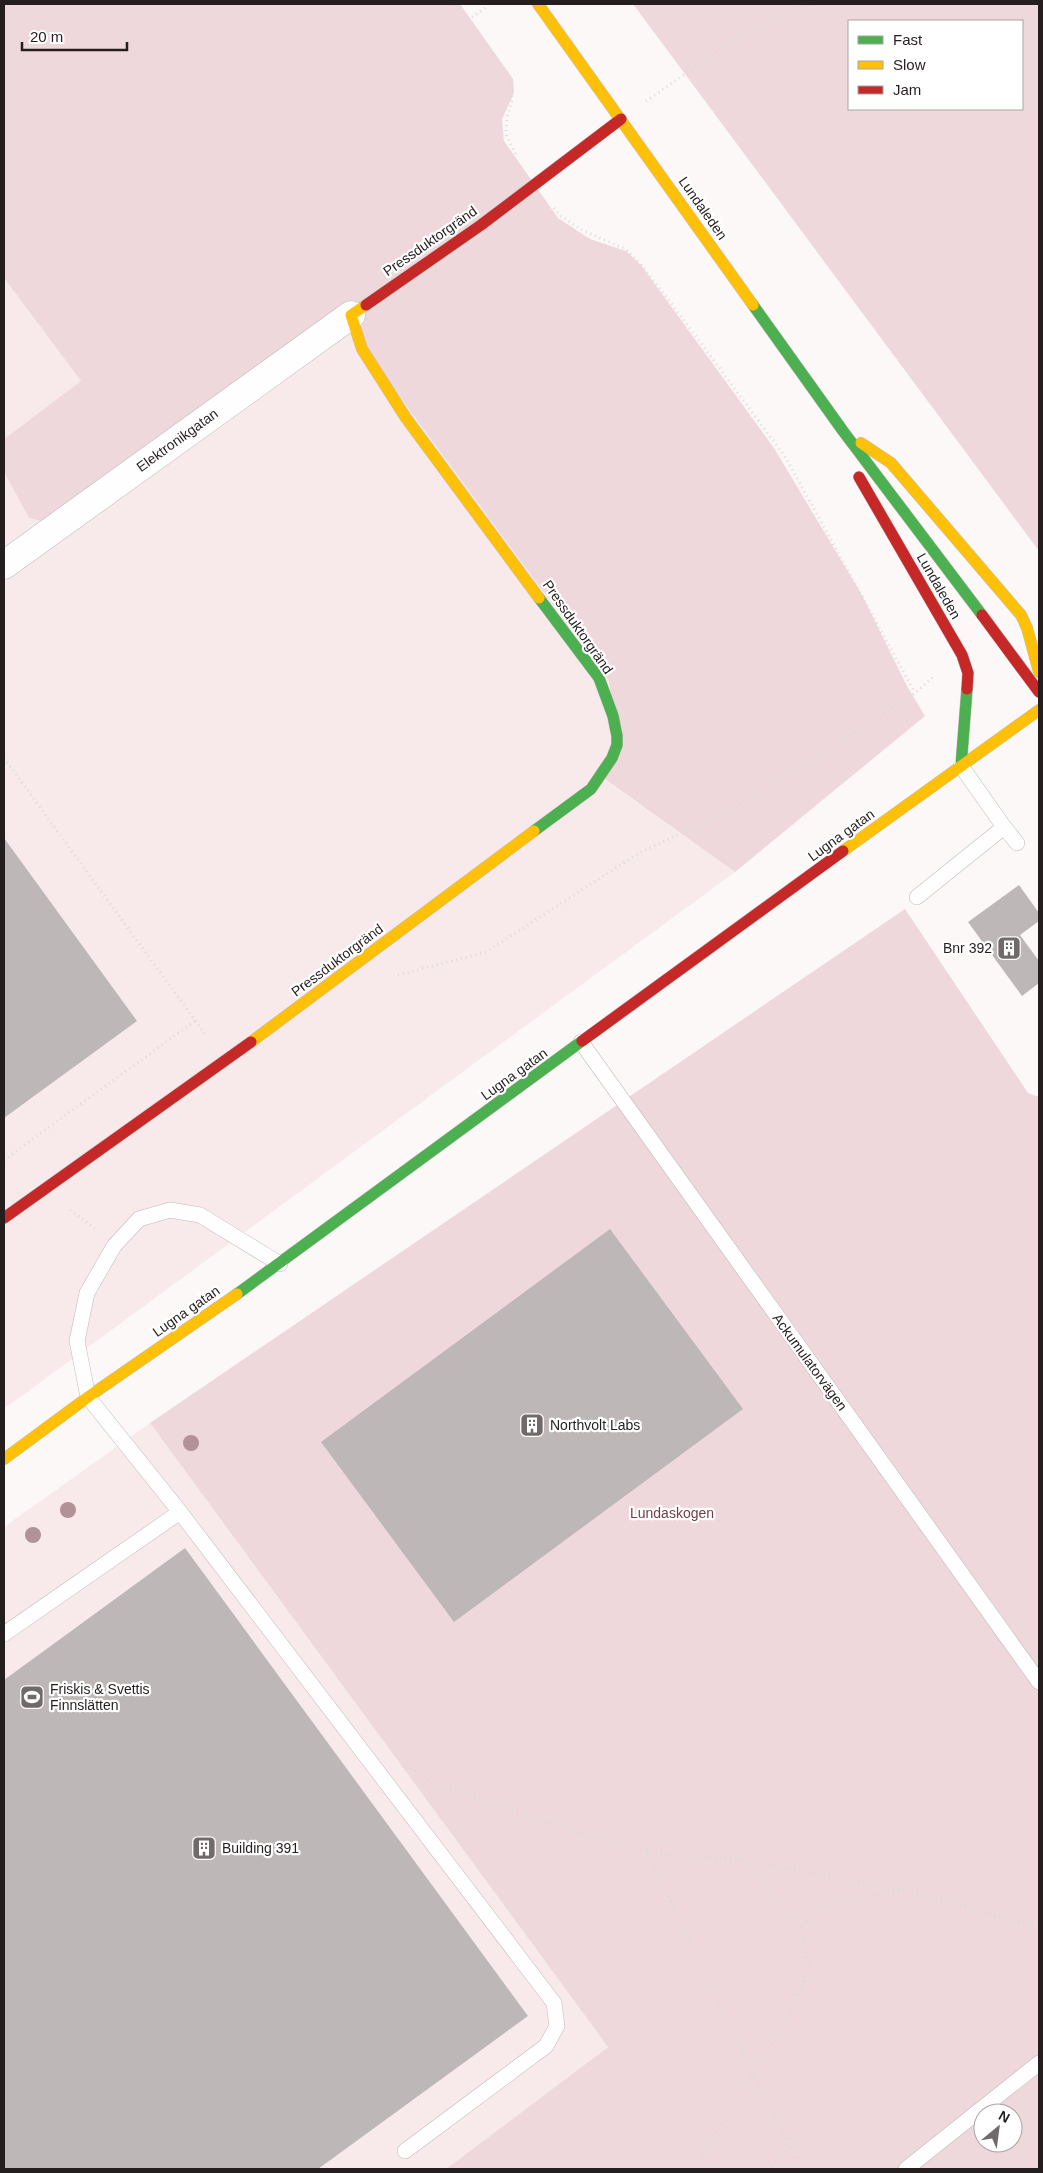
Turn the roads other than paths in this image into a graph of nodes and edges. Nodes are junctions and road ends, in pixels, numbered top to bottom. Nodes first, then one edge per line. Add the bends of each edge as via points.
1 (538, 4) edge
2 (621, 119) junction
3 (351, 314) junction
4 (843, 431) junction
5 (4, 565) edge
6 (1039, 672) edge
7 (1039, 692) edge
8 (1039, 710) edge
9 (961, 766) junction
10 (1004, 827) junction
11 (1017, 843) dead end
12 (916, 897) dead end
13 (581, 1042) junction
14 (4, 1218) edge
15 (280, 1264) junction
16 (88, 1397) junction
17 (4, 1459) edge
18 (180, 1512) junction
19 (4, 1634) edge
20 (1039, 1682) edge
21 (1039, 2063) edge
22 (405, 2151) dead end
23 (906, 2169) edge

1 - 2 main road, Lundaleden
2 - 3 main road, Pressduktorgränd via 481,225
2 - 4 main road, Lundaleden
3 - 5 street, Elektronikgatan
3 - 14 main road, Pressduktorgränd via 362,349 406,418 599,678 615,720 614,753 591,789 265,1032
4 - 6 main road, Lundaleden via 891,463 1021,615
4 - 7 main road, Lundaleden
4 - 9 main road, Lundaleden via 852,465 962,655 968,673
8 - 9 main road, Lugna gatan
9 - 10 lane
9 - 13 main road, Lugna gatan
10 - 11 lane
10 - 12 lane
13 - 15 main road, Lugna gatan
13 - 20 lane, Ackumulatorvägen
15 - 16 main road, Lugna gatan
15 - 16 lane via 200,1216 170,1210 139,1219 114,1246 87,1293 77,1341
16 - 17 main road, Lugna gatan
16 - 18 lane
18 - 19 lane
18 - 22 lane via 554,2003 557,2026 546,2046
21 - 23 lane

